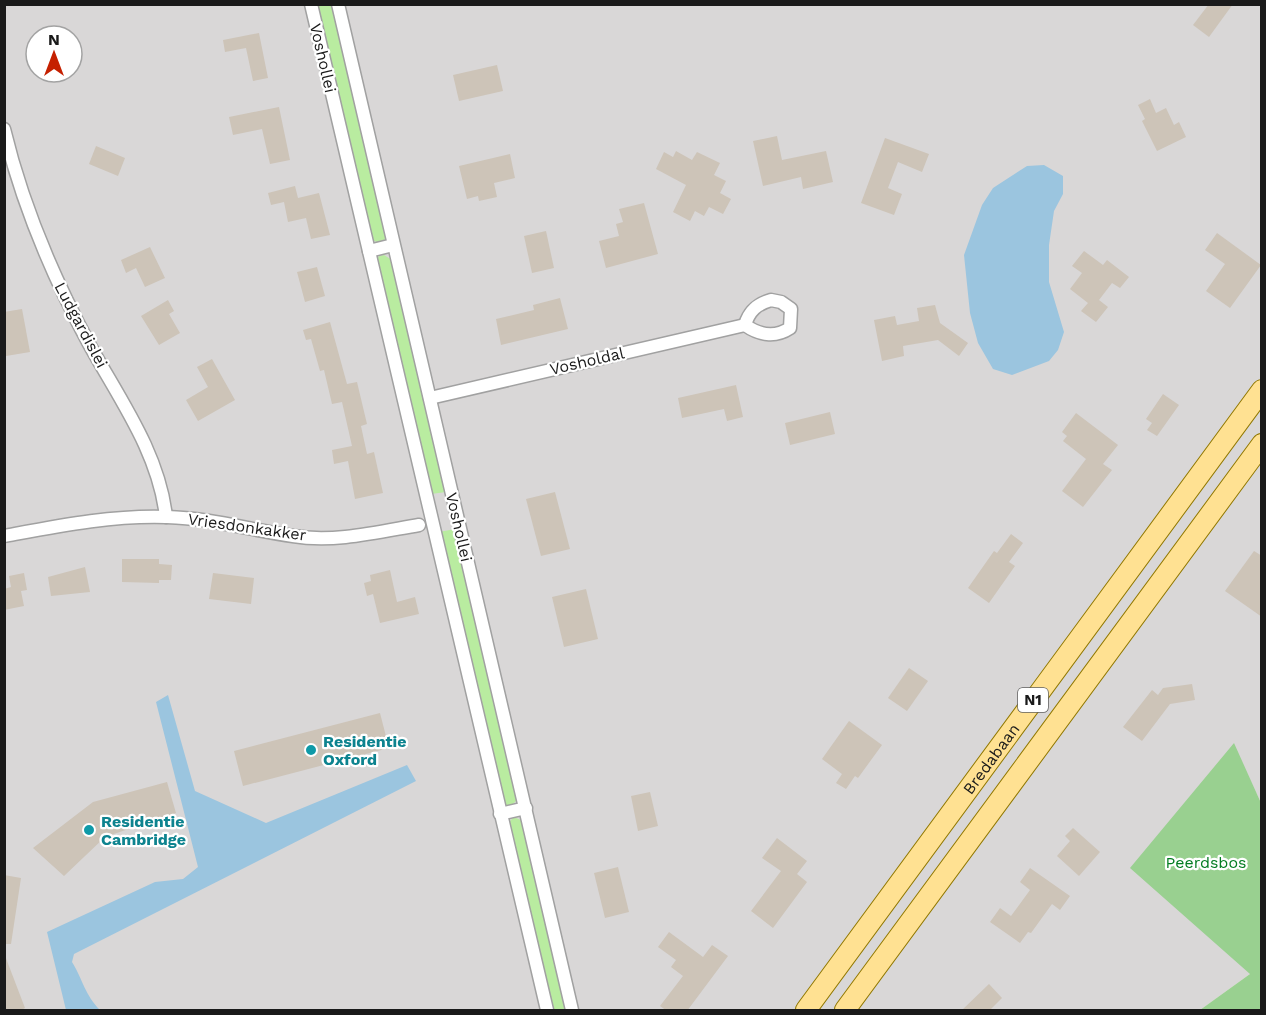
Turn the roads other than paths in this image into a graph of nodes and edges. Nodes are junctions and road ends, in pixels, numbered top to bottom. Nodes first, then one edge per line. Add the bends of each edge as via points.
1 (311, 4) edge
2 (338, 4) edge
3 (4, 129) edge
4 (393, 245) junction
5 (369, 251) junction
6 (745, 325) dead end
7 (1262, 390) edge
8 (430, 398) junction
9 (1262, 444) edge
10 (166, 516) junction
11 (419, 525) dead end
12 (4, 536) edge
13 (526, 808) junction
14 (500, 814) junction
15 (547, 1011) edge
16 (572, 1011) edge
17 (806, 1011) edge
18 (844, 1011) edge

1 - 5 street, Voshollei
2 - 4 street, Voshollei
3 - 10 street, Ludgardislei via 36,236 144,443 164,493
4 - 5 street
4 - 8 street, Voshollei
5 - 14 street, Voshollei
6 - 8 street, Vosholdal
7 - 17 main road, Bredabaan / N1
8 - 13 street, Voshollei
9 - 18 main road, Bredabaan / N1
10 - 11 street, Vriesdonkakker via 320,538
10 - 12 street, Vriesdonkakker via 102,520
13 - 14 street
13 - 16 street, Voshollei
14 - 15 street, Voshollei

